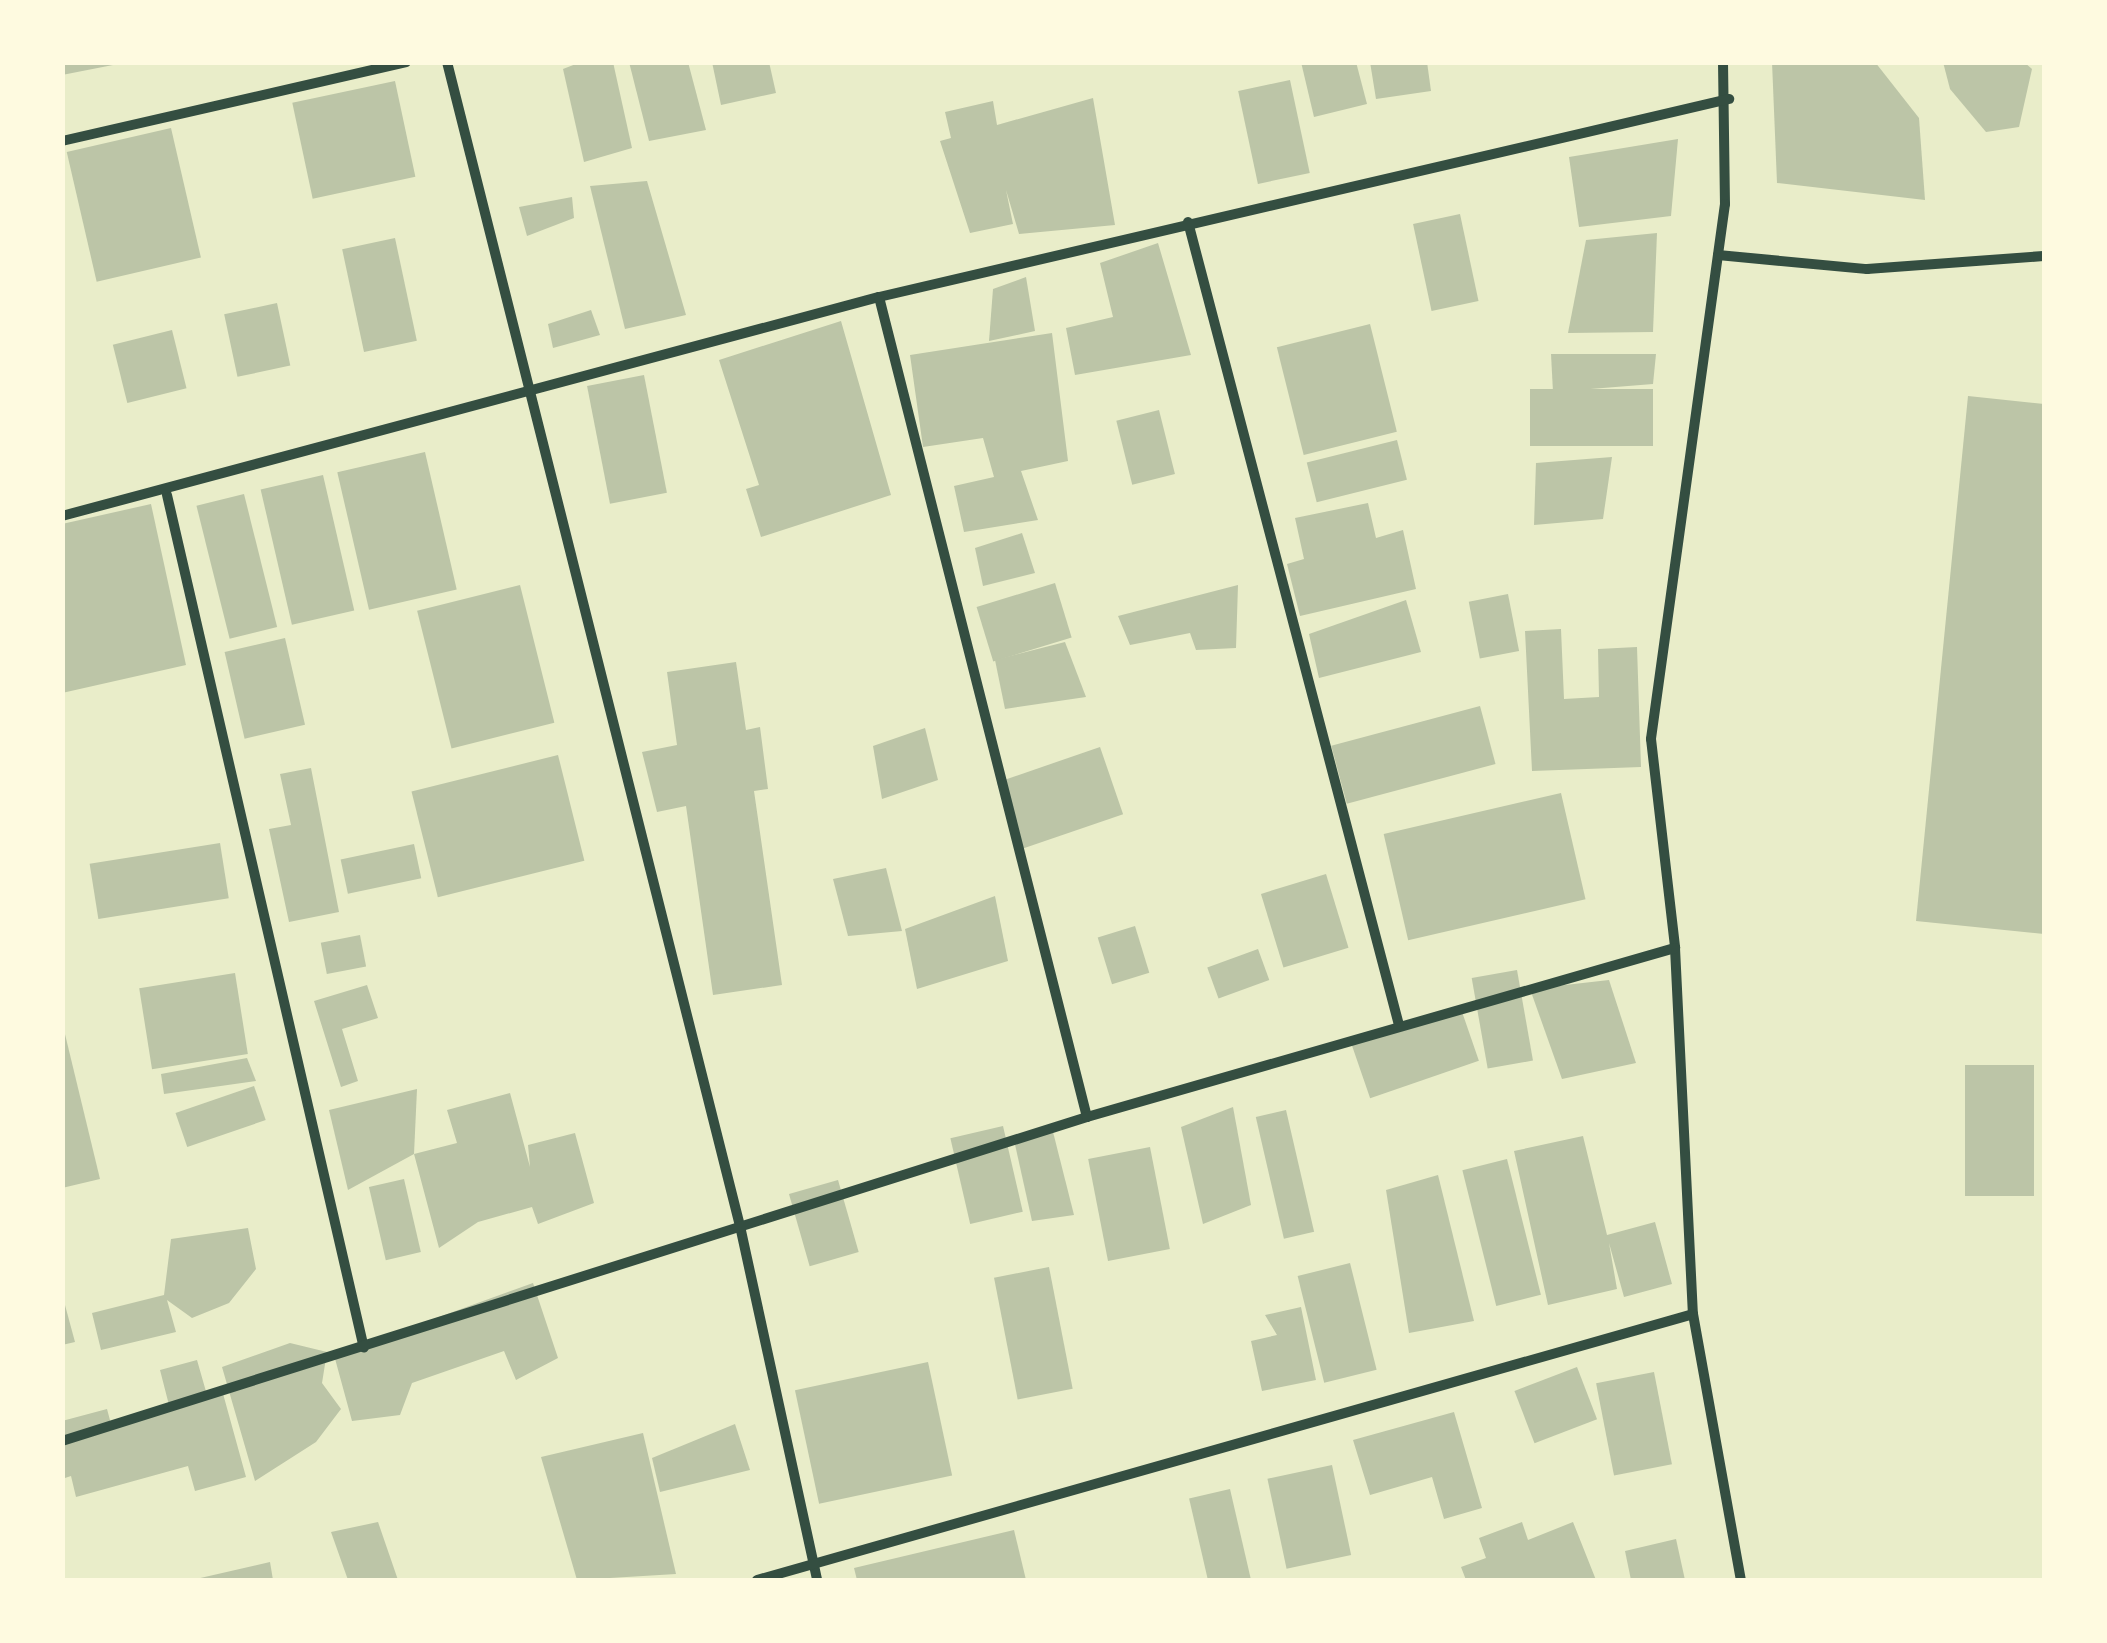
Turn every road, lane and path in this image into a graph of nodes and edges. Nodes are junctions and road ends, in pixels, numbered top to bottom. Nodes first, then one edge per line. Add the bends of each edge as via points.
1 (406, 62) edge
2 (447, 62) edge
3 (1724, 62) edge
4 (1730, 99) junction
5 (62, 142) edge
6 (1188, 222) junction
7 (1718, 255) junction
8 (2044, 256) edge
9 (879, 298) junction
10 (524, 392) junction
11 (167, 495) junction
12 (62, 516) edge
13 (1675, 948) junction
14 (1400, 1026) junction
15 (1087, 1117) junction
16 (740, 1226) junction
17 (1692, 1314) junction
18 (364, 1348) junction
19 (62, 1442) edge
20 (812, 1563) junction
21 (757, 1580) edge
22 (817, 1580) edge
23 (1741, 1580) edge

1 - 5 street
2 - 10 street
3 - 4 street
4 - 6 street
4 - 7 street
6 - 9 street
6 - 14 street
7 - 8 street via 1867,270
7 - 13 street via 1650,739
9 - 10 street
9 - 15 street
10 - 11 street
10 - 16 street
11 - 12 street
11 - 18 street
13 - 14 street
13 - 17 street
14 - 15 street
15 - 16 street
16 - 18 street
16 - 20 street
17 - 20 street
17 - 23 street
18 - 19 street
20 - 21 street
20 - 22 street

